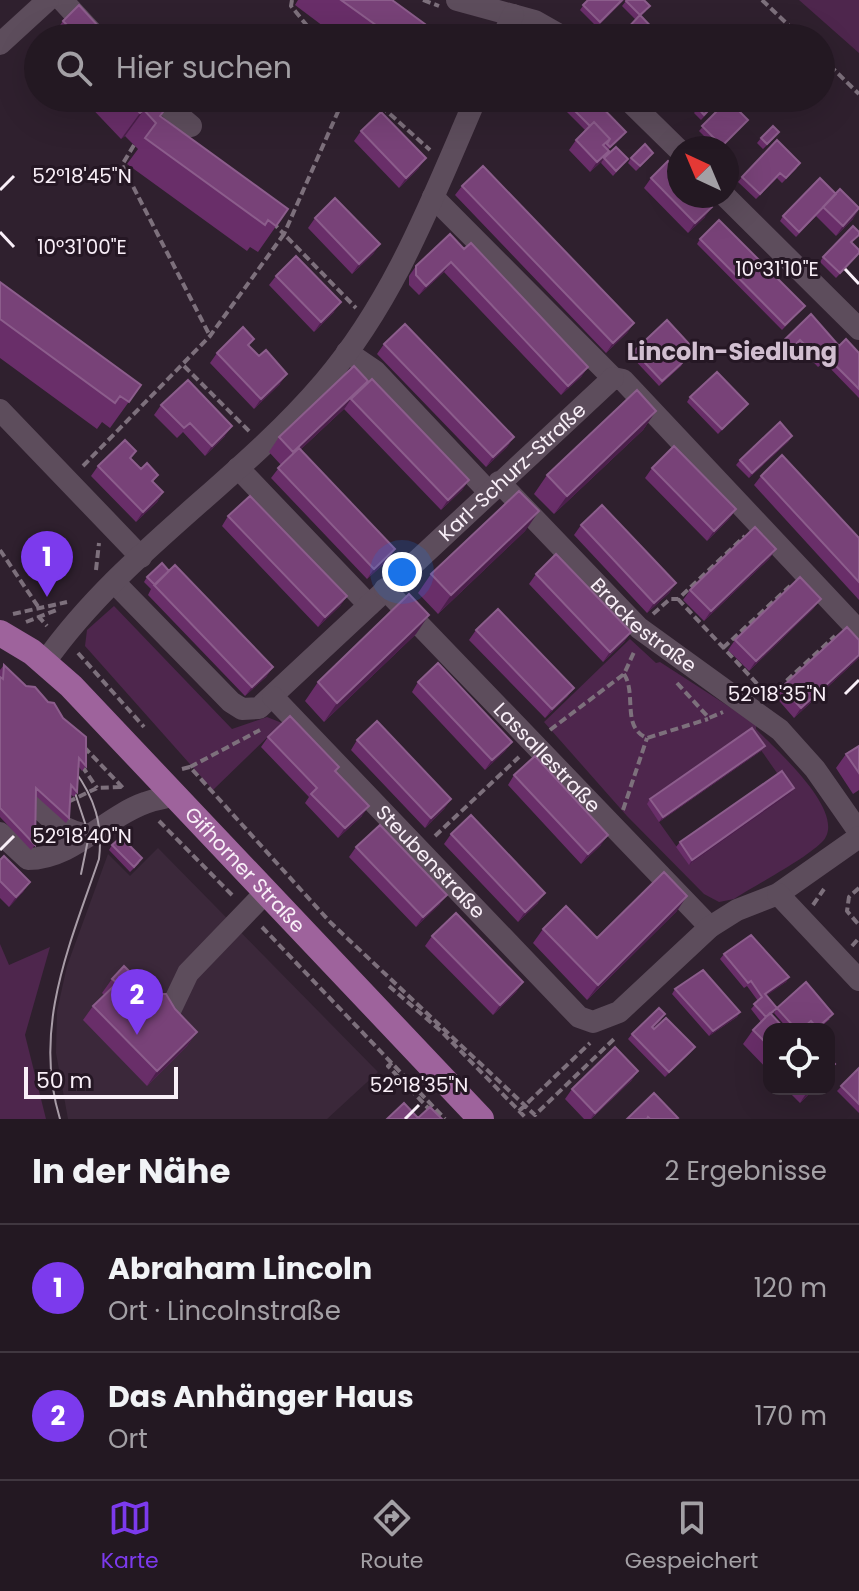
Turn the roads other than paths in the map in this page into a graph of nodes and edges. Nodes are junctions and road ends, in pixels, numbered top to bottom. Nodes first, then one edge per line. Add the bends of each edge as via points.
1 (48, 0) edge
2 (62, 0) edge
3 (457, 0) edge
4 (513, 15) junction
5 (84, 24) edge
6 (509, 24) edge
7 (541, 24) edge
8 (0, 44) edge
9 (174, 112) edge
10 (470, 112) edge
11 (640, 112) edge
12 (191, 126) dead end
13 (667, 138) edge
14 (433, 197) junction
15 (737, 208) edge
16 (859, 329) edge
17 (347, 352) junction
18 (613, 378) junction
19 (0, 410) edge
20 (238, 468) junction
21 (494, 487) junction
22 (141, 557) junction
23 (104, 578) junction
24 (385, 589) junction
25 (369, 605) junction
26 (3, 622) edge
27 (855, 627) edge
28 (45, 662) junction
29 (273, 697) junction
30 (176, 795) junction
31 (33, 802) edge
32 (0, 833) edge
33 (859, 834) edge
34 (89, 835) junction
35 (266, 892) junction
36 (778, 894) junction
37 (710, 927) junction
38 (859, 980) edge
39 (168, 1015) edge
40 (481, 1119) edge

1 - 8 street
2 - 5 street
3 - 4 street
4 - 6 street
4 - 7 street
9 - 12 street
10 - 14 street
11 - 13 street
14 - 17 street via 404,260
14 - 18 street
15 - 16 street
17 - 20 street via 317,390
17 - 21 street, Brackestraße via 375,371
18 - 21 street, Karl-Schurz-Straße
18 - 27 street via 623,380
19 - 22 street
20 - 22 street
20 - 25 street
21 - 24 street, Karl-Schurz-Straße
21 - 33 street, Brackestraße via 639,628 780,730 815,769
22 - 23 street
23 - 28 street
23 - 29 street via 231,702 242,709 259,708
24 - 25 street, Karl-Schurz-Straße
24 - 37 street, Lassallestraße
25 - 29 street, Karl-Schurz-Straße
26 - 28 main road, Gifhorner Straße
28 - 30 main road, Gifhorner Straße
29 - 37 street, Steubenstraße via 579,1017 593,1022 619,1012
30 - 34 street via 137,807
30 - 35 main road, Gifhorner Straße
31 - 34 street via 73,833
32 - 34 street via 28,859 52,856
33 - 36 street
35 - 39 street via 188,973
35 - 40 main road, Gifhorner Straße
36 - 37 street
36 - 38 street

